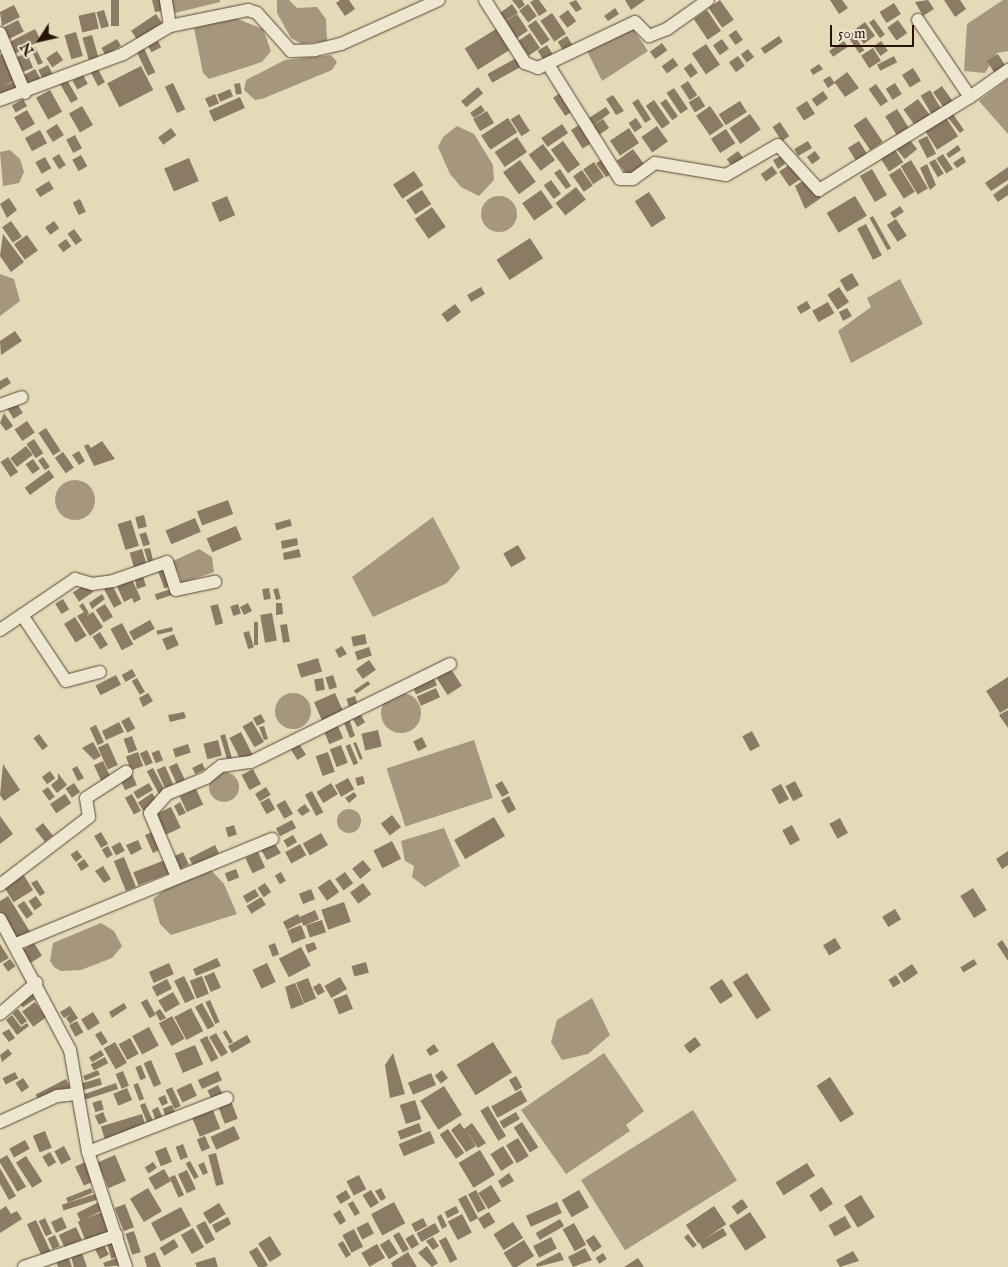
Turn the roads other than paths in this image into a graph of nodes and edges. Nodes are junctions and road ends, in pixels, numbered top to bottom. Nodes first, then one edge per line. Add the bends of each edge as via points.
1 (166, 0) edge
2 (438, 0) edge
3 (485, 0) edge
4 (708, 0) edge
5 (918, 20) dead end
6 (170, 26) junction
7 (0, 33) edge
8 (550, 66) junction
9 (1008, 70) edge
10 (24, 93) junction
11 (970, 97) junction
12 (0, 100) edge
13 (22, 397) dead end
14 (0, 405) edge
15 (215, 582) dead end
16 (22, 615) junction
17 (0, 630) edge
18 (450, 664) dead end
19 (100, 672) dead end
20 (126, 772) dead end
21 (272, 839) dead end
22 (177, 877) junction
23 (0, 885) edge
24 (0, 919) edge
25 (16, 944) junction
26 (36, 983) junction
27 (0, 1014) edge
28 (77, 1094) junction
29 (227, 1098) dead end
30 (0, 1122) edge
31 (88, 1152) junction
32 (117, 1235) junction
33 (24, 1267) edge
34 (126, 1267) edge

1 - 6 street
2 - 6 street via 341,44 315,50 290,51 258,13 248,10
3 - 8 street via 525,63 531,68
4 - 8 street via 667,30 649,36 635,22
5 - 11 street
6 - 10 street via 123,54
7 - 10 street
8 - 11 street via 620,179 633,179 655,163 726,175 778,145 819,190
9 - 11 street
10 - 12 street
13 - 14 street
15 - 16 street via 176,590 167,562 112,581 92,584 75,579
16 - 17 street
16 - 19 street via 66,681
18 - 22 street via 251,762 221,766 206,778 167,794 150,813
20 - 23 street via 86,798 89,817
21 - 22 street
22 - 25 street
24 - 25 street
25 - 26 street
26 - 27 street
26 - 28 street via 70,1050
28 - 30 street via 57,1096
28 - 31 street
29 - 31 street
31 - 32 street
32 - 33 street
32 - 34 street

